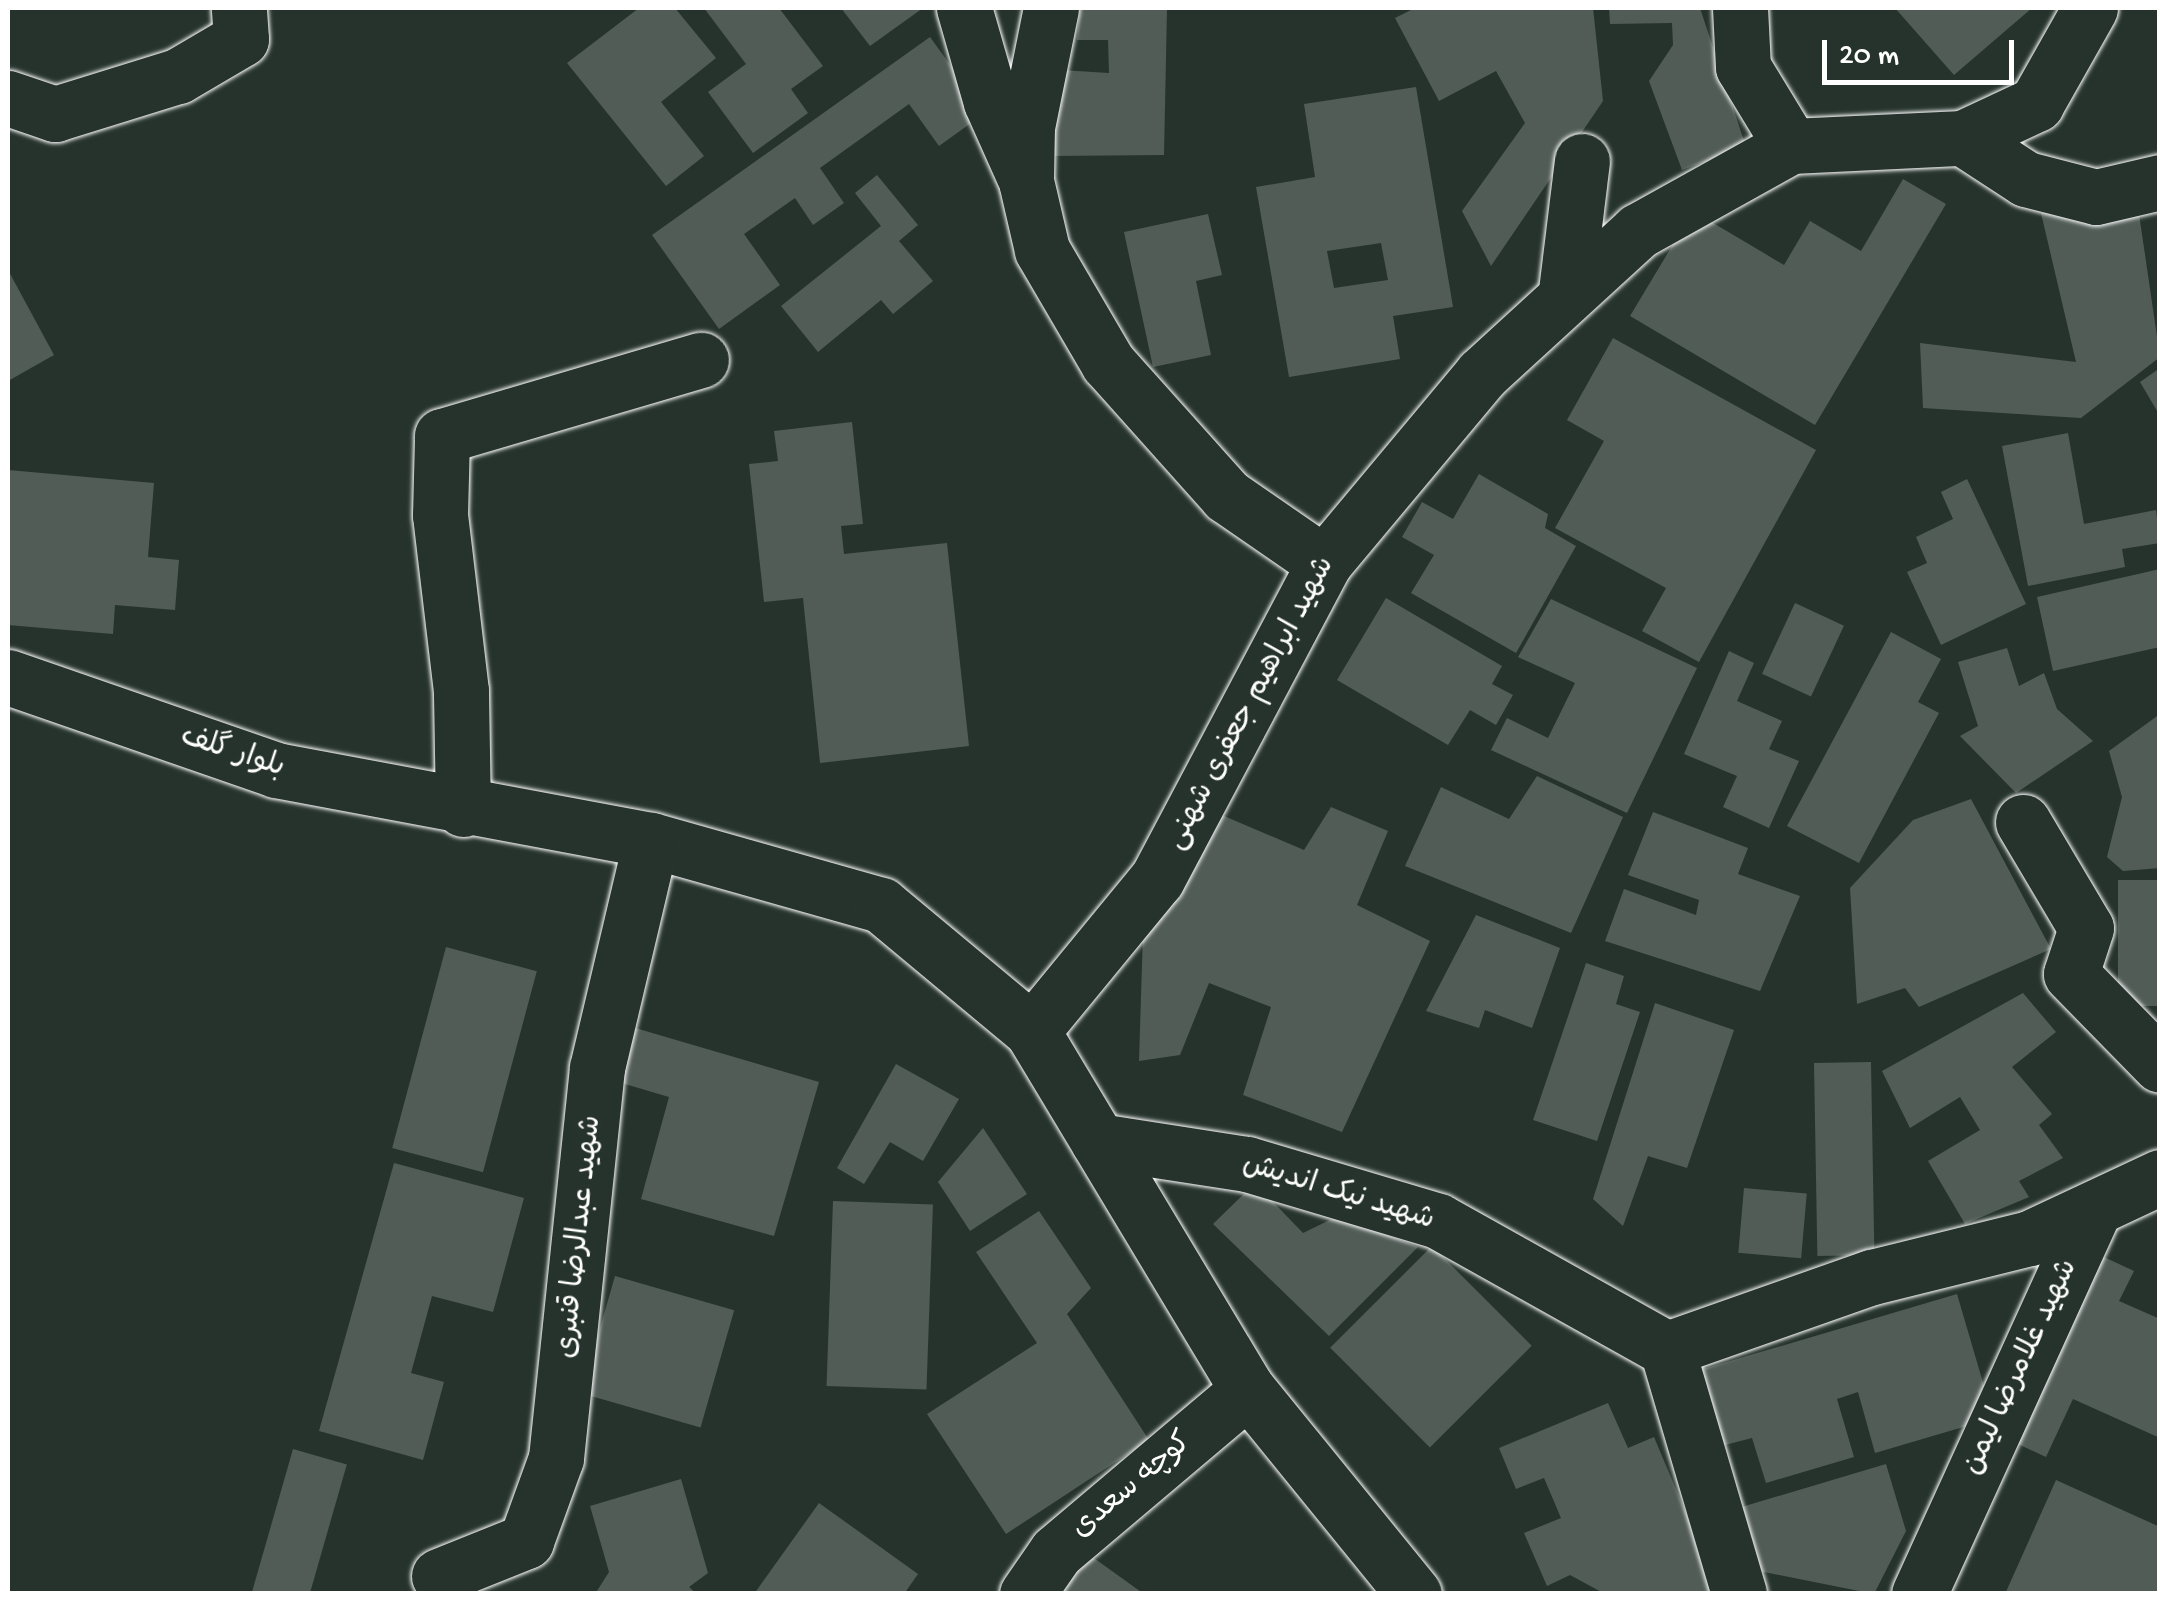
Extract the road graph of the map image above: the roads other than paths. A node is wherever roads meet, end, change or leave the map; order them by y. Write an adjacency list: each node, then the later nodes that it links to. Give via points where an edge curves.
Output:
1 (238, 8): 6 (street, via 241,39 178,76 55,114)
2 (964, 8): 10 (street, via 991,102)
3 (1051, 8): 10 (street, via 1038,53)
4 (1740, 8): 8 (street, via 1743,67)
5 (2090, 8): 7 (street, via 2036,104)
6 (8, 98)
7 (1963, 138): 8 (street, شهید ابراهیم جعفری شهنی); 11 (street, via 2026,180 2096,198)
8 (1791, 146): 12 (street, شهید ابراهیم جعفری شهنی, via 1638,231)
9 (1582, 161): 12 (street)
10 (1026, 181): 14 (street, via 1042,250 1108,363 1227,496)
11 (2160, 182)
12 (1566, 291): 14 (street, شهید ابراهیم جعفری شهنی, via 1482,374)
13 (701, 360): 16 (street, via 442,436 440,514 461,690)
14 (1324, 563): 19 (street, شهید ابراهیم جعفری شهنی, via 1157,879)
15 (8, 678): 16 (street, بلوار گلف, via 276,770)
16 (463, 810): 18 (street, بلوار گلف)
17 (2024, 822): 20 (street, via 2086,928 2071,974)
18 (650, 840): 19 (street, بلوار گلف, via 881,905); 26 (street, شهید عبدالرضا قنبری, via 597,1068 556,1458 526,1542)
19 (1032, 1031): 21 (street, بلوار گلف)
20 (2160, 1065)
21 (1098, 1140): 24 (street, شهید نیک اندیش, via 1247,1164 1438,1221); 25 (street, بلوار گلف)
22 (2160, 1177): 23 (street)
23 (2095, 1208): 24 (street, via 2030,1238 1872,1277); 30 (street, شهید غلامرضا لیمن)
24 (1667, 1349): 29 (street)
25 (1248, 1390): 27 (street, کوچه سعدی, via 1056,1552); 28 (street, بلوار گلف)
26 (439, 1576)
27 (1027, 1594)
28 (1414, 1594)
29 (1739, 1594)
30 (1919, 1594)

